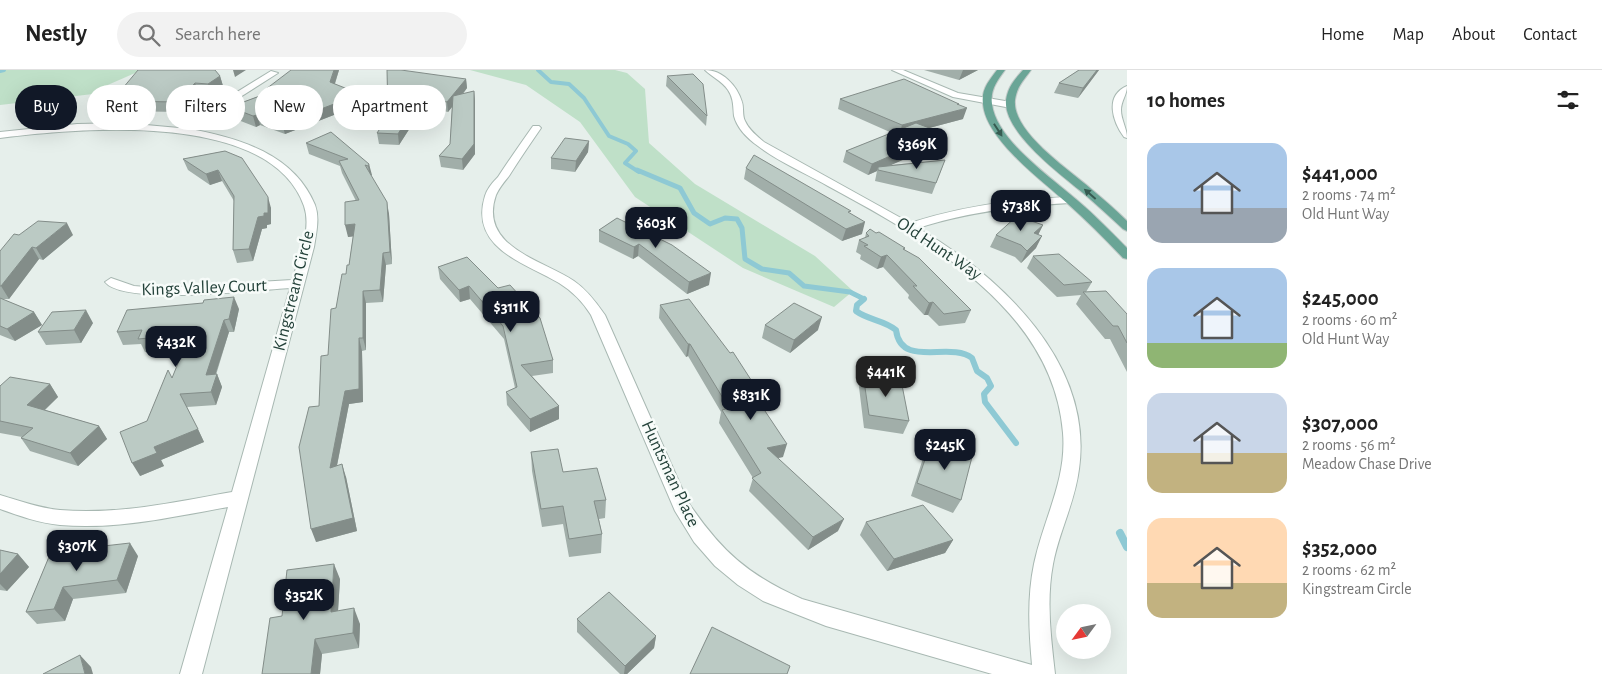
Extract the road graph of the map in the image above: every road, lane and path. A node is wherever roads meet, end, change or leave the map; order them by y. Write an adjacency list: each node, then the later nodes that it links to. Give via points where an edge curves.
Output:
1 (709, 70): 16 (street, Old Hunt Way, via 732,89 739,118 752,136 776,153)
2 (896, 70): 8 (street, via 950,93)
3 (1001, 70): 8 (main road, via 993,79)
4 (1027, 70): 9 (main road, via 1013,86)
5 (274, 73): 7 (street)
6 (1127, 89): 13 (street, via 1120,96 1115,113)
7 (245, 91)
8 (987, 101): 9 (street); 15 (main road, one-way to 15, via 996,128 1012,148)
9 (1011, 105): 17 (main road, one-way to 9, via 1037,150 1020,129)
10 (536, 128): 24 (street, Huntsman Place, via 491,194 487,218 491,229 510,252 578,290 590,302 681,506 696,532 718,557 744,579 777,599 813,614)
11 (166, 129): 14 (street, Kingstream Circle, via 102,126)
12 (182, 130): 20 (street, Kingstream Circle, via 251,148 285,169 295,180 310,207 312,224)
13 (1127, 135)
14 (0, 136)
15 (1070, 200): 16 (street, via 992,205); 18 (main road)
16 (909, 227): 25 (street, Old Hunt Way, via 977,273 1024,321 1056,375 1067,409 1072,442 1070,477 1046,551 1040,594)
17 (1127, 227)
18 (1127, 255)
19 (111, 282): 20 (street, Kings Valley Court, via 122,288 158,292)
20 (298, 284): 21 (street, Kingstream Circle)
21 (239, 498): 22 (street, via 130,516 88,519 49,516); 23 (street, Kingstream Circle)
22 (0, 502)
23 (191, 674)
24 (1029, 674)
25 (1044, 674)

